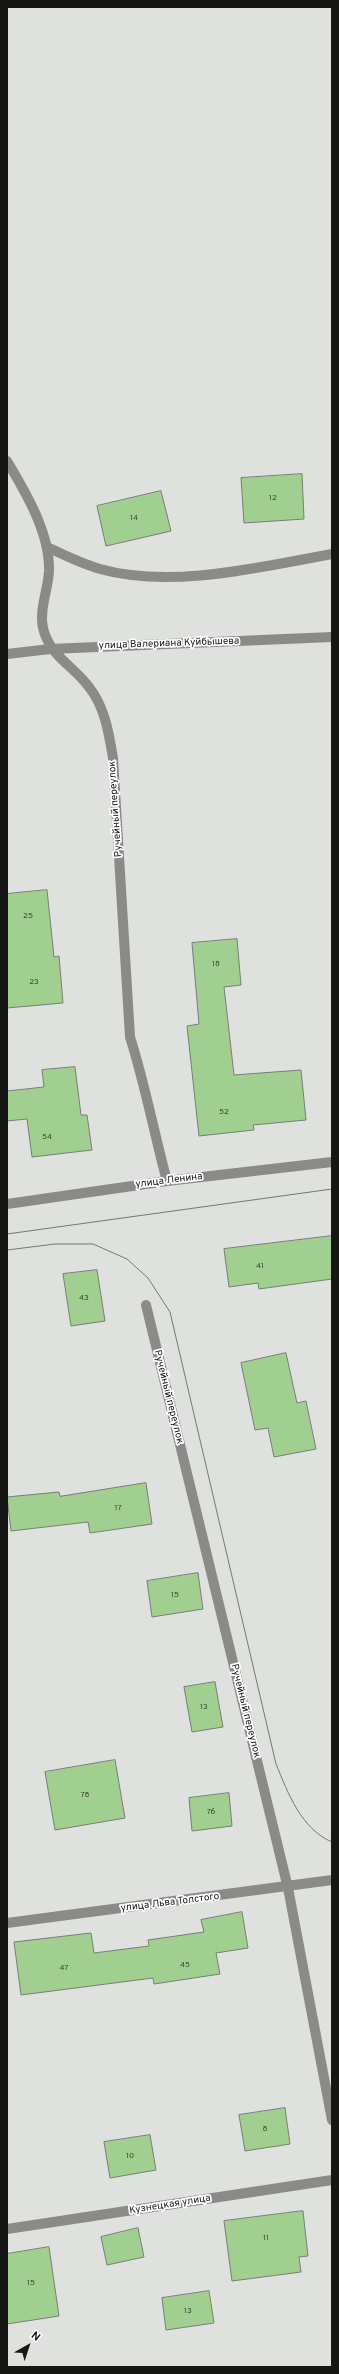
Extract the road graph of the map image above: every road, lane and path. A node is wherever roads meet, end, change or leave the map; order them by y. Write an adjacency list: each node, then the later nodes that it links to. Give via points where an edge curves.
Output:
1 (8, 462): 2 (street, Ручейный переулок, via 41,528)
2 (47, 547): 3 (street, via 101,569 171,577 225,574); 5 (street, Ручейный переулок, via 49,569 42,610 43,627)
3 (332, 554)
4 (332, 637): 5 (street, улица Валериана Куйбышева)
5 (50, 649): 6 (street, улица Валериана Куйбышева); 8 (street, Ручейный переулок, via 90,687 108,728 113,758 130,1037)
6 (7, 654)
7 (332, 1162): 8 (street, улица Ленина)
8 (167, 1181): 9 (street, улица Ленина)
9 (7, 1204)
10 (146, 1305): 12 (street, Ручейный переулок)
11 (332, 1880): 12 (street, улица Льва Толстого)
12 (288, 1888): 13 (street, улица Льва Толстого); 14 (street, Ручейный переулок)
13 (7, 1923)
14 (332, 2120)
15 (332, 2180): 16 (street, Кузнецкая улица)
16 (7, 2229)

